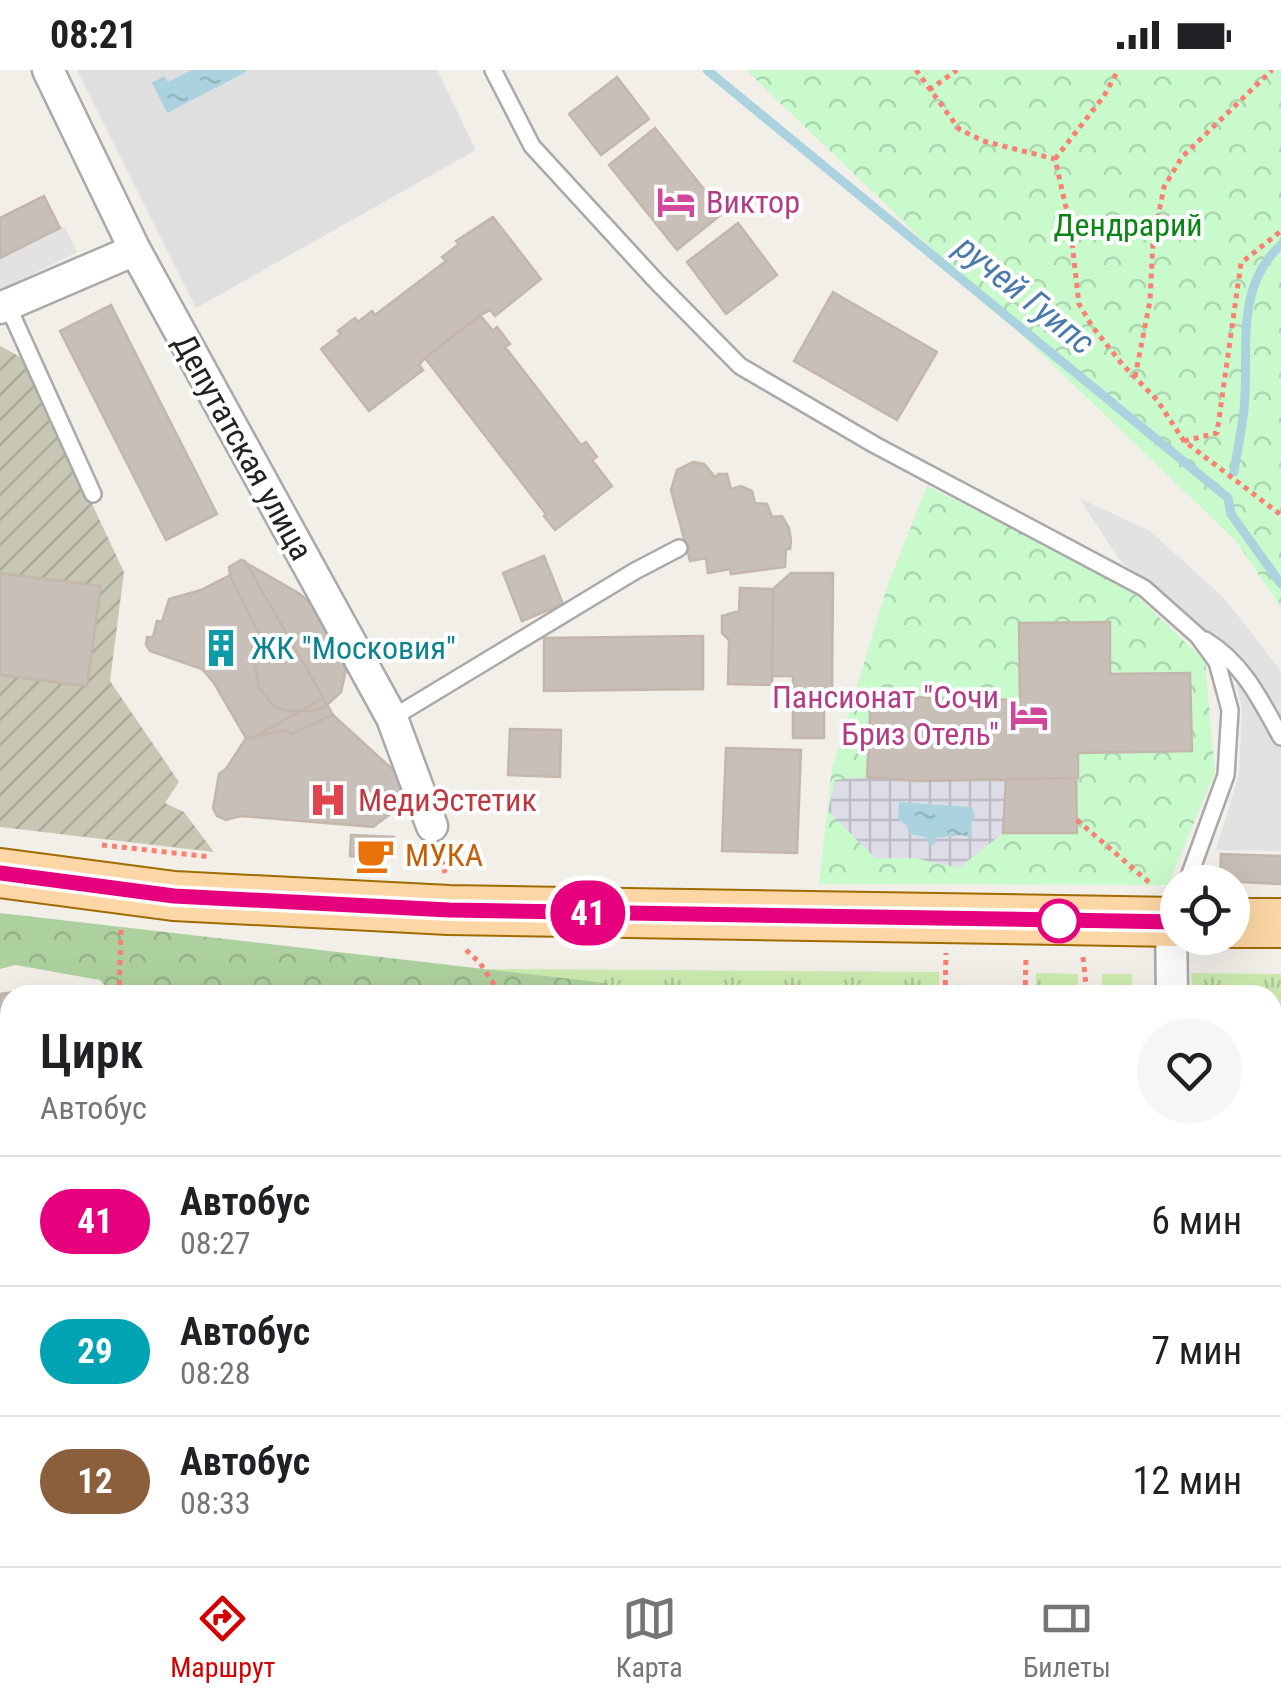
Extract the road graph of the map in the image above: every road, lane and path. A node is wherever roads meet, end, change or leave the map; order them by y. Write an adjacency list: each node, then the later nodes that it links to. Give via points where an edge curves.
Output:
1 (48, 70): 10 (street, Депутатская улица)
2 (492, 70): 17 (lane, via 532,146 740,366 1144,588)
3 (916, 70): 7 (path)
4 (957, 70): 7 (path)
5 (1118, 70): 8 (path)
6 (1272, 70): 12 (path, via 1182,157 1164,187)
7 (929, 90): 8 (path, via 959,130)
8 (1055, 160): 12 (path, via 1080,304)
9 (1281, 231): 13 (path, via 1240,263 1217,433)
10 (136, 250): 11 (street); 18 (street, Депутатская улица)
11 (4, 306): 14 (lane)
12 (1135, 377): 13 (path)
13 (1184, 441): 15 (path)
14 (93, 494)
15 (1281, 515)
16 (679, 548): 18 (lane)
17 (1198, 636): 19 (lane, via 1248,676); 24 (lane, via 1218,662 1230,710 1226,775)
18 (392, 718): 21 (street, Депутатская улица)
19 (1281, 737)
20 (1077, 820): 26 (path)
21 (432, 826)
22 (92, 844): 23 (path)
23 (220, 858)
24 (1190, 865)
25 (0, 873): 27 (main road, via 174,896 449,910)
26 (1160, 892)
27 (1160, 904)
28 (122, 915): 36 (path)
29 (1250, 923): 30 (main road)
30 (1281, 923)
31 (946, 951): 38 (path)
32 (1026, 952): 39 (path)
33 (1083, 954): 40 (path)
34 (1173, 955): 41 (street)
35 (480, 962): 37 (path)
36 (119, 985)
37 (494, 985)
38 (945, 985)
39 (1026, 985)
40 (1085, 985)
41 (1172, 985)

